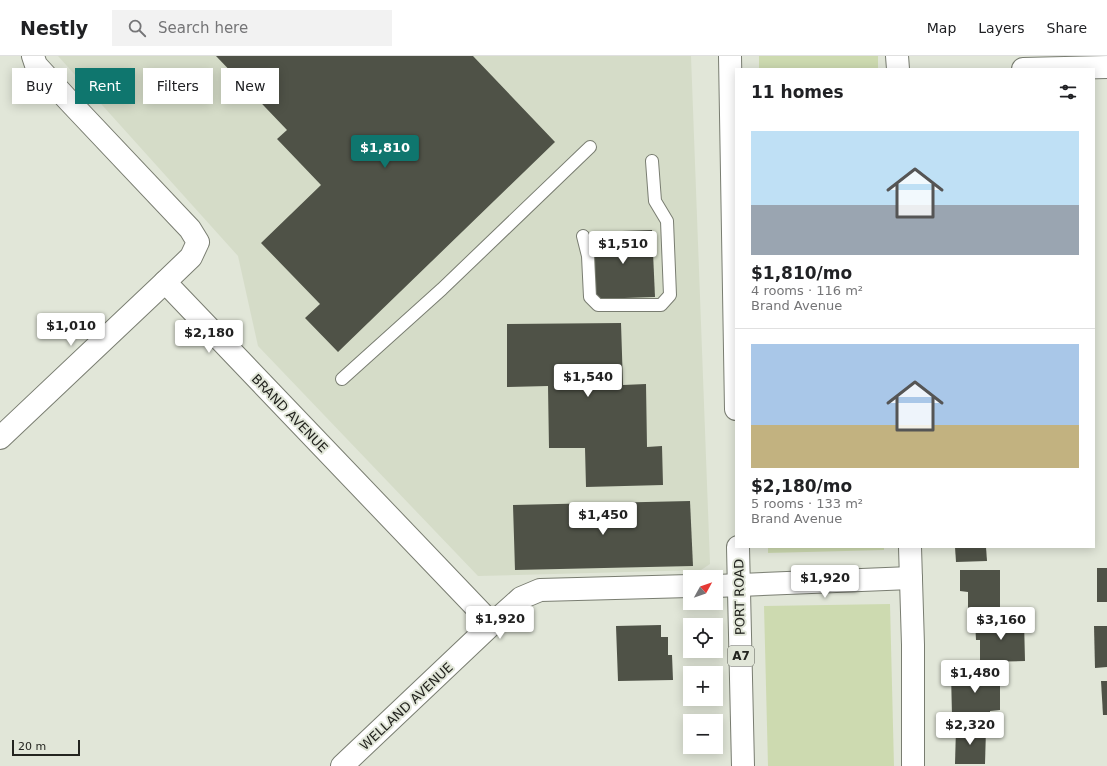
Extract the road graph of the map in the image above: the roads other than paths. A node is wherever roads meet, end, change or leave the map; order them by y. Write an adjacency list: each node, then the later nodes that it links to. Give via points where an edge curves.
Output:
1 (33, 56): 10 (main road, via 36,65 190,229 198,242 191,257)
2 (730, 56): 11 (main road)
3 (897, 56): 5 (main road)
4 (1107, 67): 6 (main road)
5 (898, 68)
6 (1065, 68)
7 (590, 147): 12 (lane, via 442,289)
8 (652, 161): 9 (lane, via 655,201 667,221 670,295 661,305 598,305 590,297 588,256)
9 (584, 236)
10 (165, 282): 13 (main road); 20 (main road, BRAND AVENUE)
11 (735, 350)
12 (342, 379)
13 (0, 438)
14 (738, 548): 17 (main road, PORT ROAD / A7)
15 (910, 548): 16 (main road)
16 (911, 578): 17 (main road); 23 (main road)
17 (739, 585): 19 (main road); 22 (main road, PORT ROAD / A7)
18 (683, 586): 20 (main road, WELLAND AVENUE, via 540,590 522,598)
19 (723, 586)
20 (492, 624): 21 (main road, WELLAND AVENUE)
21 (342, 766)
22 (743, 766)
23 (913, 766)

